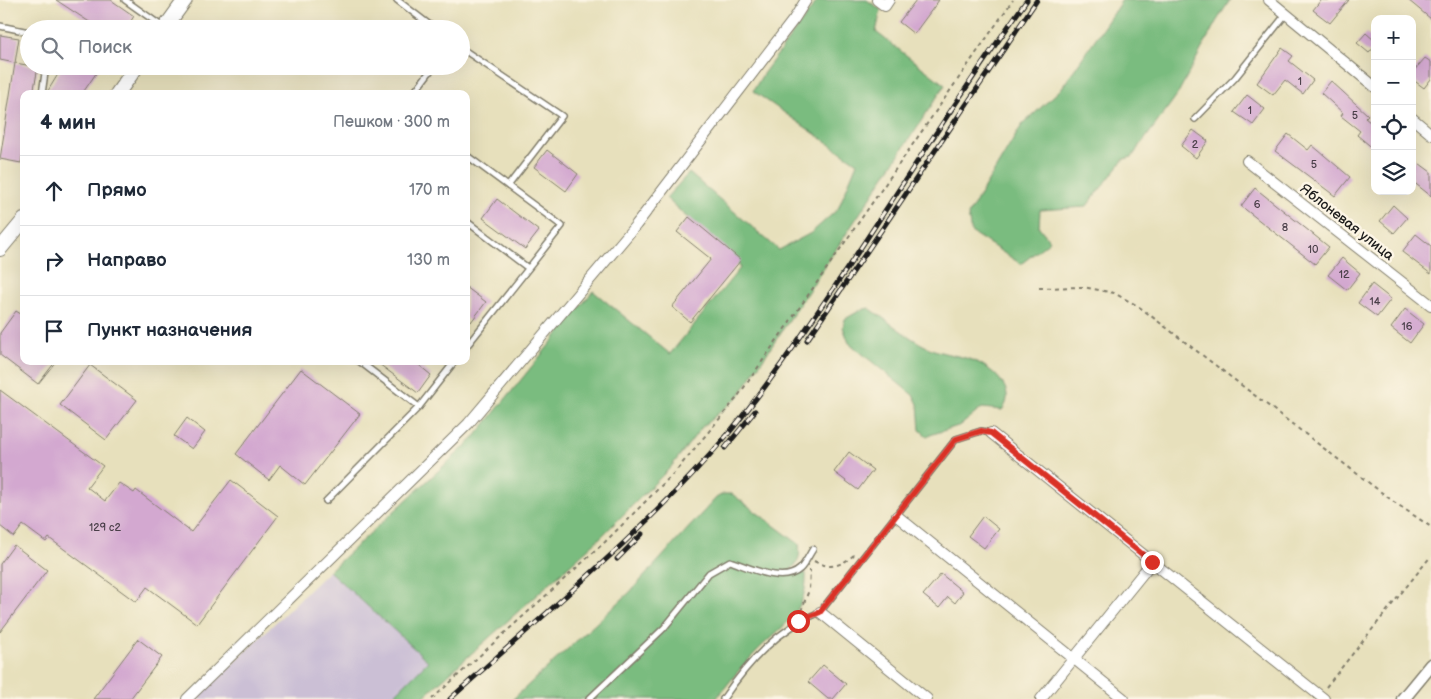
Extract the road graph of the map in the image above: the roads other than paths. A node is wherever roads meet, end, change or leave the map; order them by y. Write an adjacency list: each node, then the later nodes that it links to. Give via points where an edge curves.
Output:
1 (125, 0): 9 (lane)
2 (186, 0): 10 (main road)
3 (397, 0): 11 (lane)
4 (806, 0): 47 (street, via 636,225 468,424)
5 (877, 0): 6 (street, via 885,6)
6 (889, 0)
7 (1269, 0): 8 (street)
8 (1286, 14): 18 (street); 22 (lane, via 1235,78)
9 (154, 20)
10 (171, 20)
11 (423, 20)
12 (0, 26): 13 (lane)
13 (20, 30)
14 (470, 54): 27 (lane, via 562,116)
15 (45, 75): 19 (lane)
16 (131, 75): 20 (main road)
17 (427, 75): 21 (lane)
18 (1371, 84)
19 (43, 90)
20 (120, 90)
21 (416, 90)
22 (1195, 119)
23 (1416, 121): 24 (street)
24 (1431, 134)
25 (470, 157): 27 (lane)
26 (1247, 161): 32 (street, Яблоневая улица)
27 (508, 186): 31 (lane, via 562,226)
28 (470, 224): 31 (lane)
29 (20, 225): 30 (main road)
30 (0, 249)
31 (528, 268): 33 (lane)
32 (1431, 305)
33 (472, 339): 34 (lane)
34 (470, 341)
35 (364, 365): 37 (lane)
36 (452, 365): 37 (lane)
37 (419, 407): 39 (lane)
38 (991, 433): 40 (lane, via 981,431 956,439); 42 (street)
39 (326, 501)
40 (897, 516): 43 (lane); 44 (street)
41 (813, 549): 48 (lane, via 800,569 788,574 777,575 730,561 709,573 664,628)
42 (1152, 562): 44 (street); 46 (street)
43 (820, 612): 49 (lane, via 784,630 757,655); 50 (street)
44 (1074, 658): 51 (street); 52 (street)
45 (1431, 664): 53 (street)
46 (1322, 697)
47 (187, 699)
48 (589, 699)
49 (723, 699)
50 (926, 699)
51 (1041, 699)
52 (1124, 699)
53 (1403, 699)

